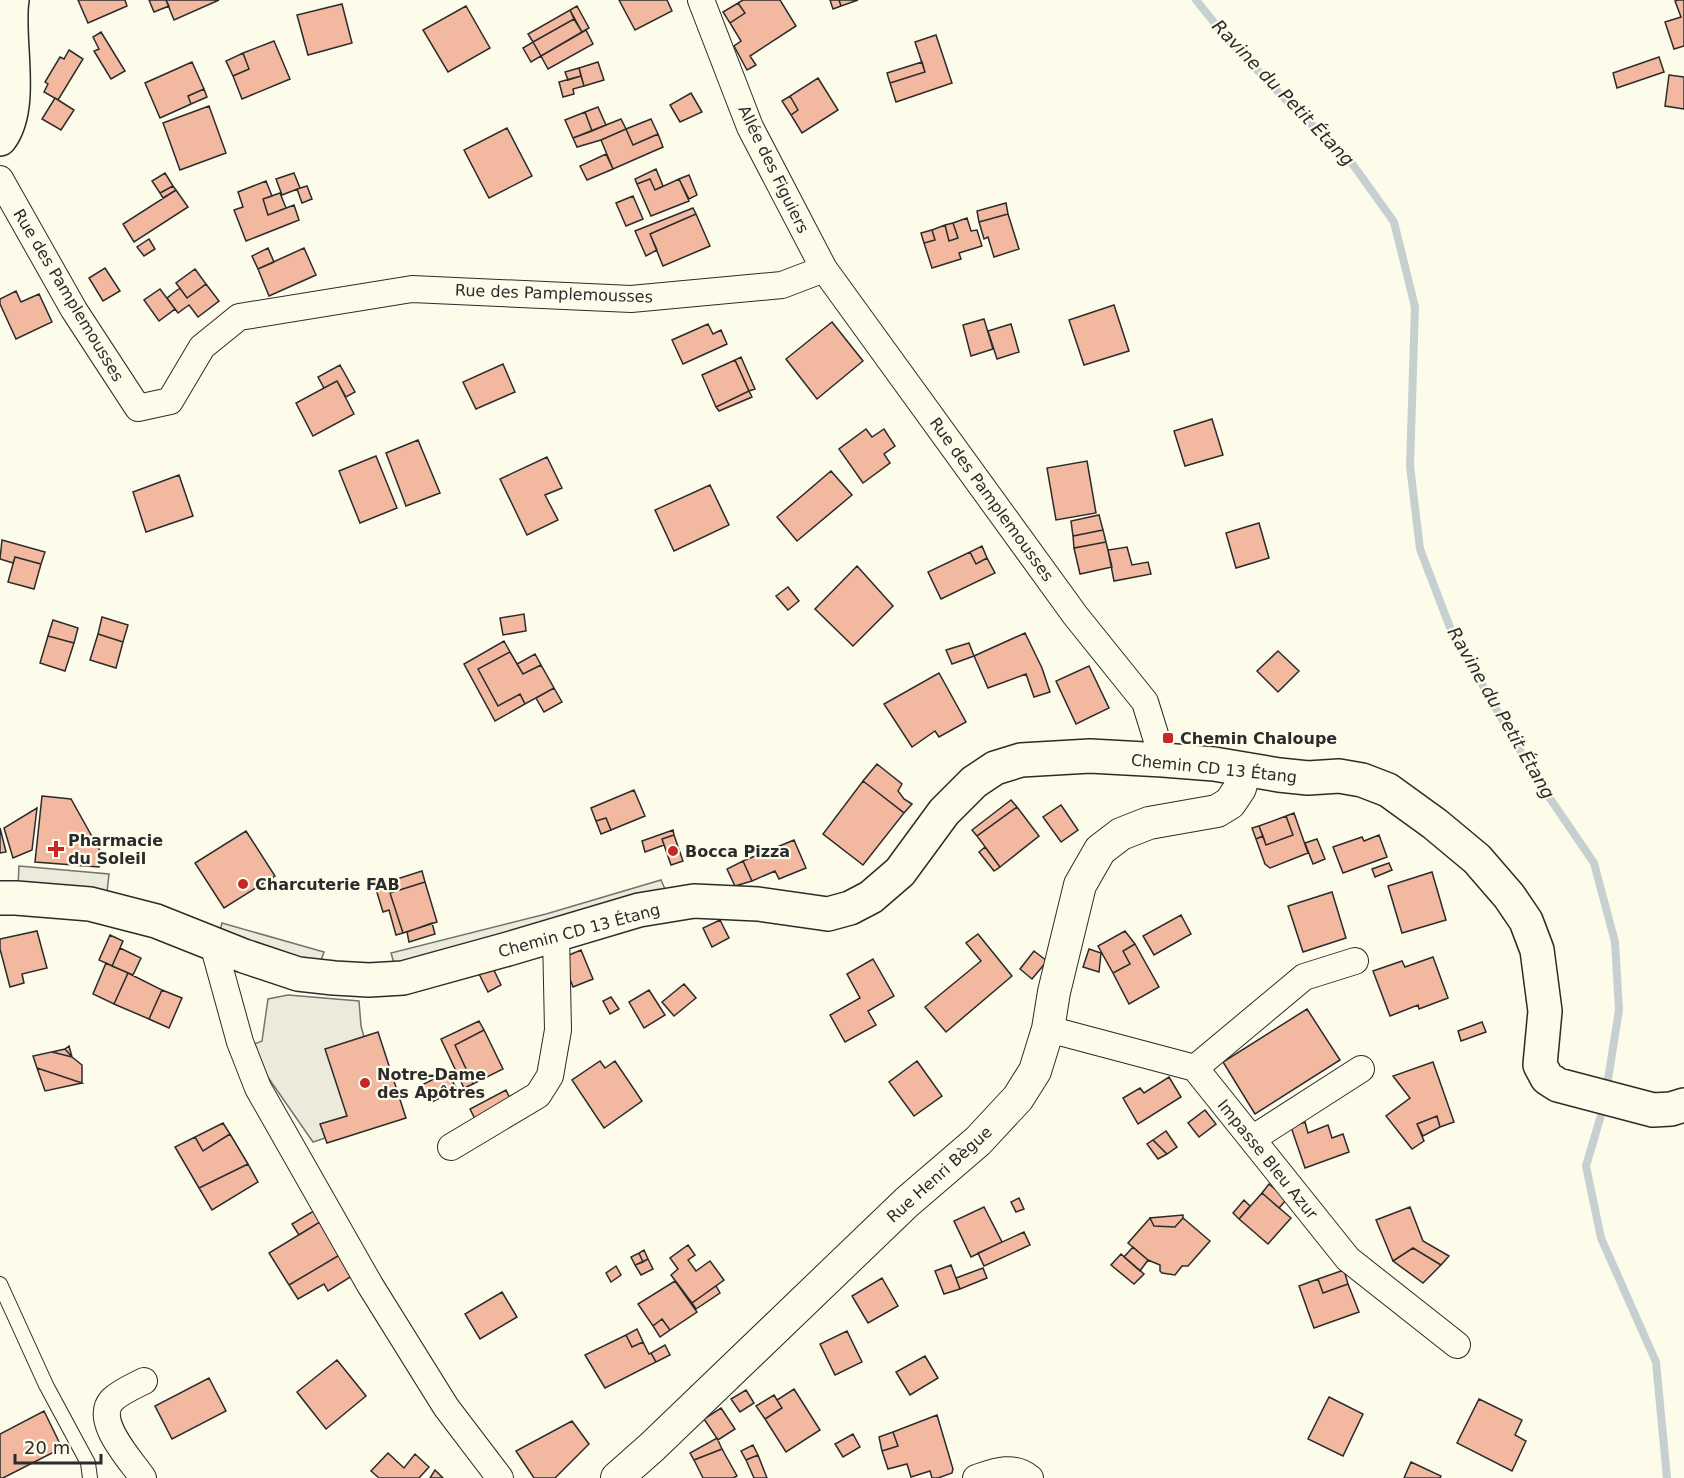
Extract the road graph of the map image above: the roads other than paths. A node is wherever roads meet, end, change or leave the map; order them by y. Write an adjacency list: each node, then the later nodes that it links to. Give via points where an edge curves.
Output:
1 (12, 0): 3 (main road, via 13,101)
2 (701, 0): 5 (street, Allée des Figuiers, via 750,127)
3 (0, 139)
4 (0, 179): 5 (street, Rue des Pamplemousses, via 75,310 138,408 170,401 202,347 239,317 412,289 631,299 782,285)
5 (824, 269): 6 (street, Rue des Pamplemousses, via 1076,615 1145,702)
6 (1163, 760): 7 (main road, Chemin CD 13 Étang); 9 (main road, Chemin CD 13 Étang, via 1090,756 1021,760 994,768 944,812 900,872 871,897 850,908 828,914 758,904 694,901 639,910)
7 (1245, 769): 12 (street, Rue Henri Bègue, via 1240,788 1230,803 1217,811 1149,823 1121,834 1100,850 1080,885); 15 (main road, Chemin CD 13 Étang, via 1308,778 1339,776 1362,780 1388,790 1435,824 1477,859 1526,921 1537,950 1545,1011 1540,1065 1547,1078 1558,1085 1653,1110)
8 (0, 898): 10 (main road, Chemin CD 13 Étang, via 90,904 156,921)
9 (556, 935): 10 (main road, Chemin CD 13 Étang, via 403,978 369,980 298,974); 17 (street, via 558,1030 550,1076 538,1095)
10 (213, 944): 23 (street, via 240,1042 258,1088 370,1286 446,1407)
11 (1355, 961): 13 (street, via 1304,977)
12 (1048, 1029): 13 (street); 24 (street, Rue Henri Bègue, via 1035,1071 1018,1098 978,1141 907,1202)
13 (1195, 1068): 16 (street, Impasse Bleu Azur)
14 (1361, 1069): 16 (street)
15 (1684, 1105)
16 (1252, 1139): 19 (street, Impasse Bleu Azur, via 1348,1258)
17 (451, 1147)
18 (0, 1284): 21 (lane, via 87,1463)
19 (1457, 1345)
20 (144, 1380): 22 (street, via 106,1407 111,1433)
21 (90, 1478)
22 (143, 1478)
23 (500, 1478)
24 (617, 1478)
25 (976, 1478): 26 (street, via 1010,1469)
26 (1029, 1478)

